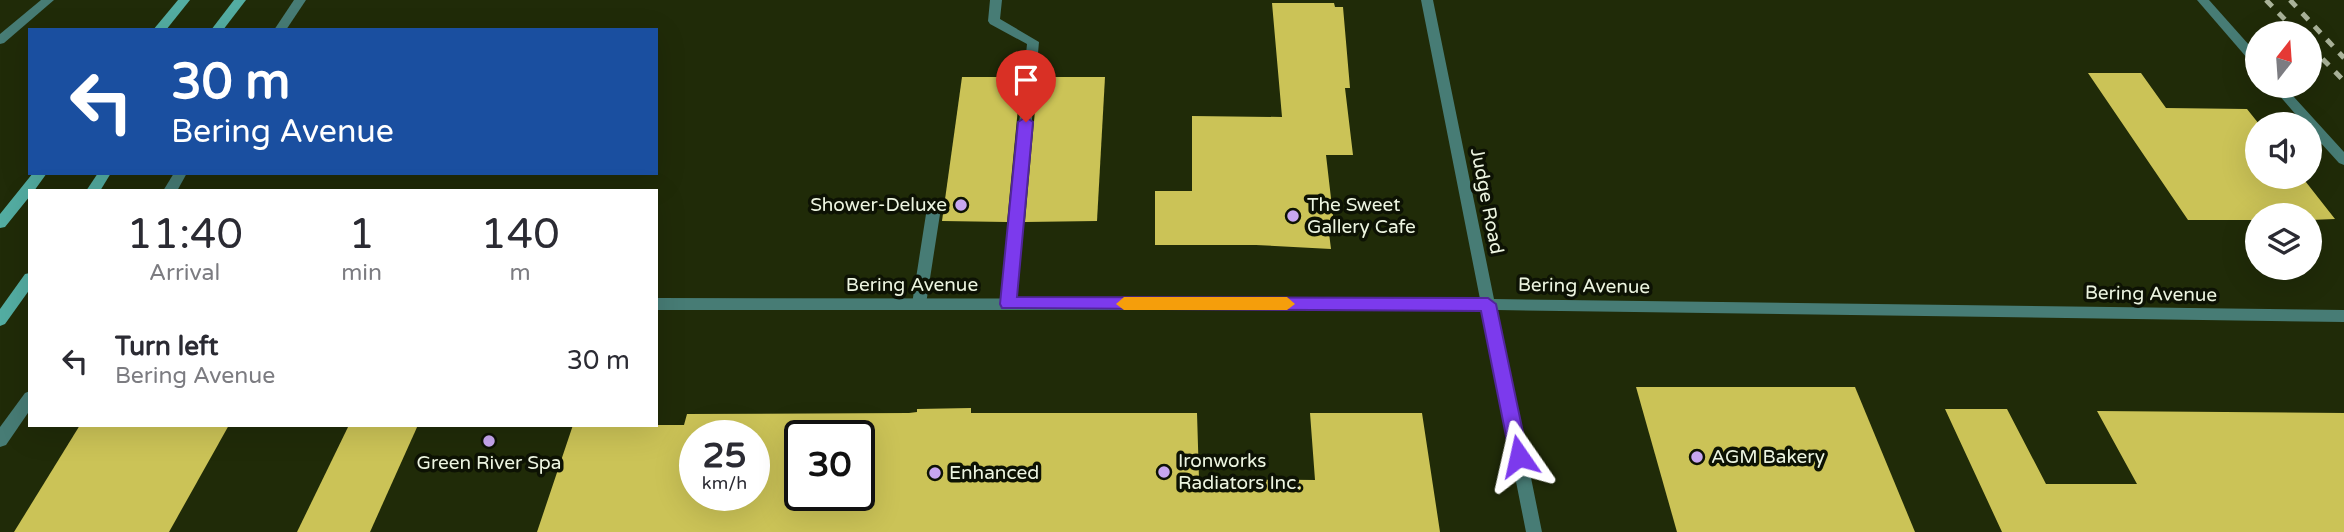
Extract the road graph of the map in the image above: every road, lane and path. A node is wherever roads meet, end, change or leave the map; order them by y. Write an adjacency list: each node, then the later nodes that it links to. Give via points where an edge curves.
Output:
1 (48, 0): 11 (street)
2 (184, 0): 8 (main road)
3 (240, 0): 9 (main road)
4 (300, 0): 10 (street)
5 (996, 0): 21 (street, via 994,22 1032,42)
6 (1427, 0): 22 (street, Judge Road)
7 (2203, 0): 12 (street)
8 (161, 28)
9 (219, 28)
10 (281, 28)
11 (0, 40)
12 (2245, 48)
13 (2288, 98): 14 (street)
14 (2344, 160)
15 (39, 175): 17 (main road)
16 (933, 214): 20 (street)
17 (0, 223)
18 (28, 281): 24 (main road)
19 (658, 304): 20 (street, Bering Avenue)
20 (919, 304): 21 (street, Bering Avenue)
21 (1008, 304): 22 (street, Bering Avenue)
22 (1488, 304): 23 (street, Bering Avenue); 27 (street, Judge Road)
23 (2344, 316)
24 (0, 320)
25 (28, 400): 26 (street)
26 (0, 440)
27 (1534, 532)

